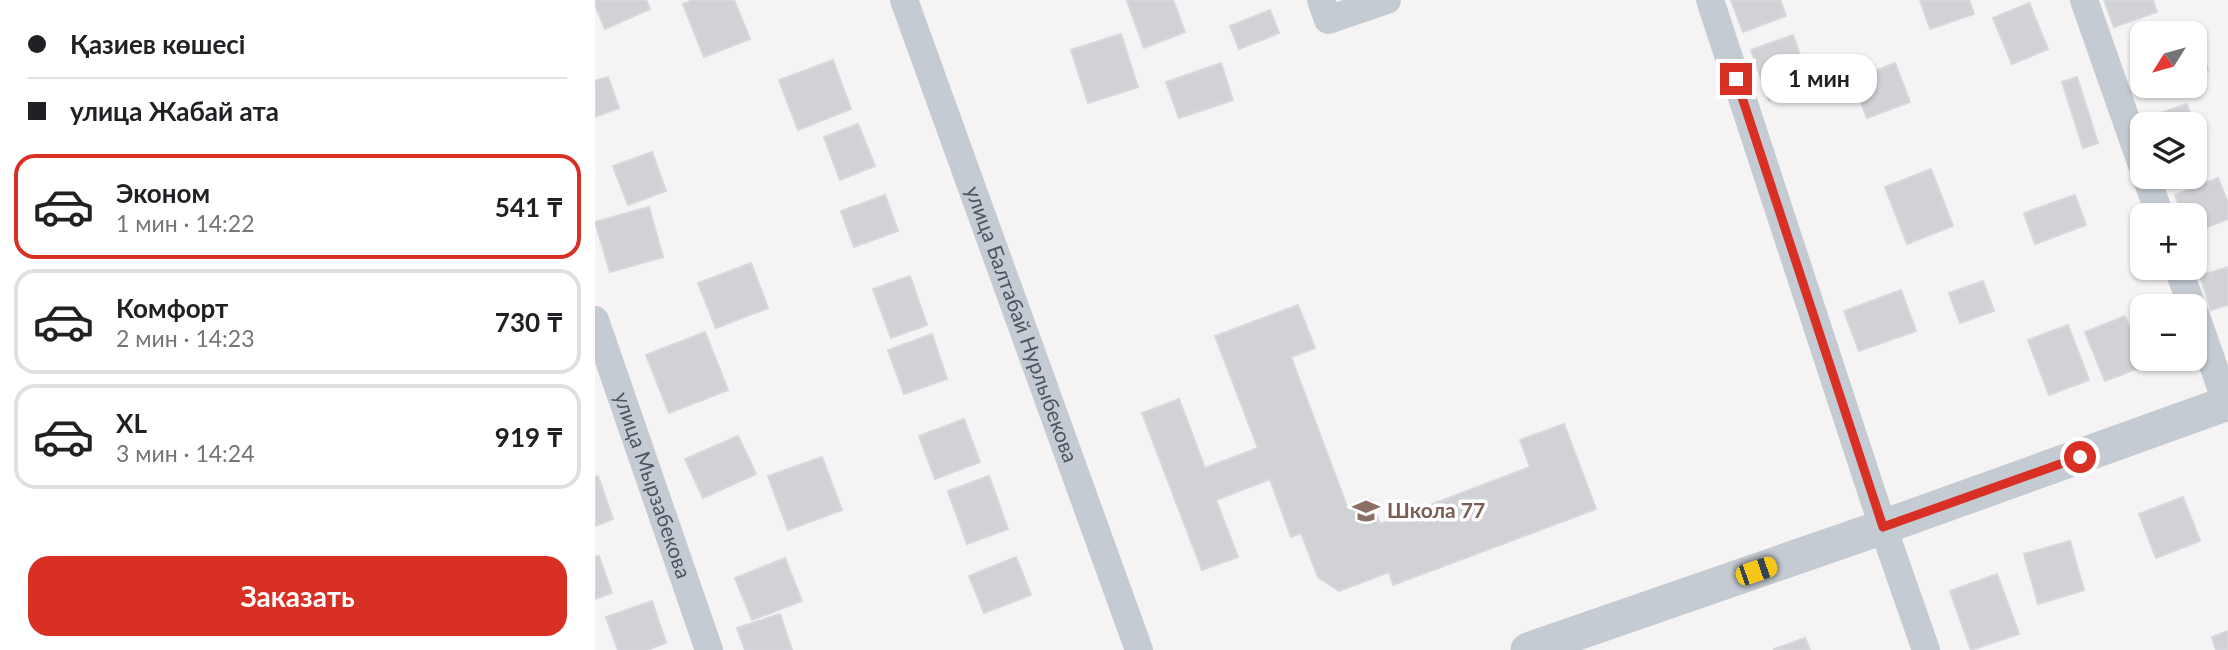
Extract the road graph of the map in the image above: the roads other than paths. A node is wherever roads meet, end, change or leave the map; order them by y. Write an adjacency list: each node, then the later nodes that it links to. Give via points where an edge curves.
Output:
1 (904, 0): 13 (street, улица Балтабай Нурлыбекова)
2 (1321, 0): 3 (street, via 1328,20)
3 (1387, 0)
4 (1710, 0): 10 (street)
5 (2084, 0): 6 (street)
6 (2130, 131)
7 (595, 320): 12 (street, улица Мырзабекова)
8 (2207, 348): 9 (street)
9 (2227, 405): 10 (street)
10 (1883, 527): 11 (street); 14 (street)
11 (1546, 647)
12 (709, 650)
13 (1139, 650)
14 (1926, 650)

